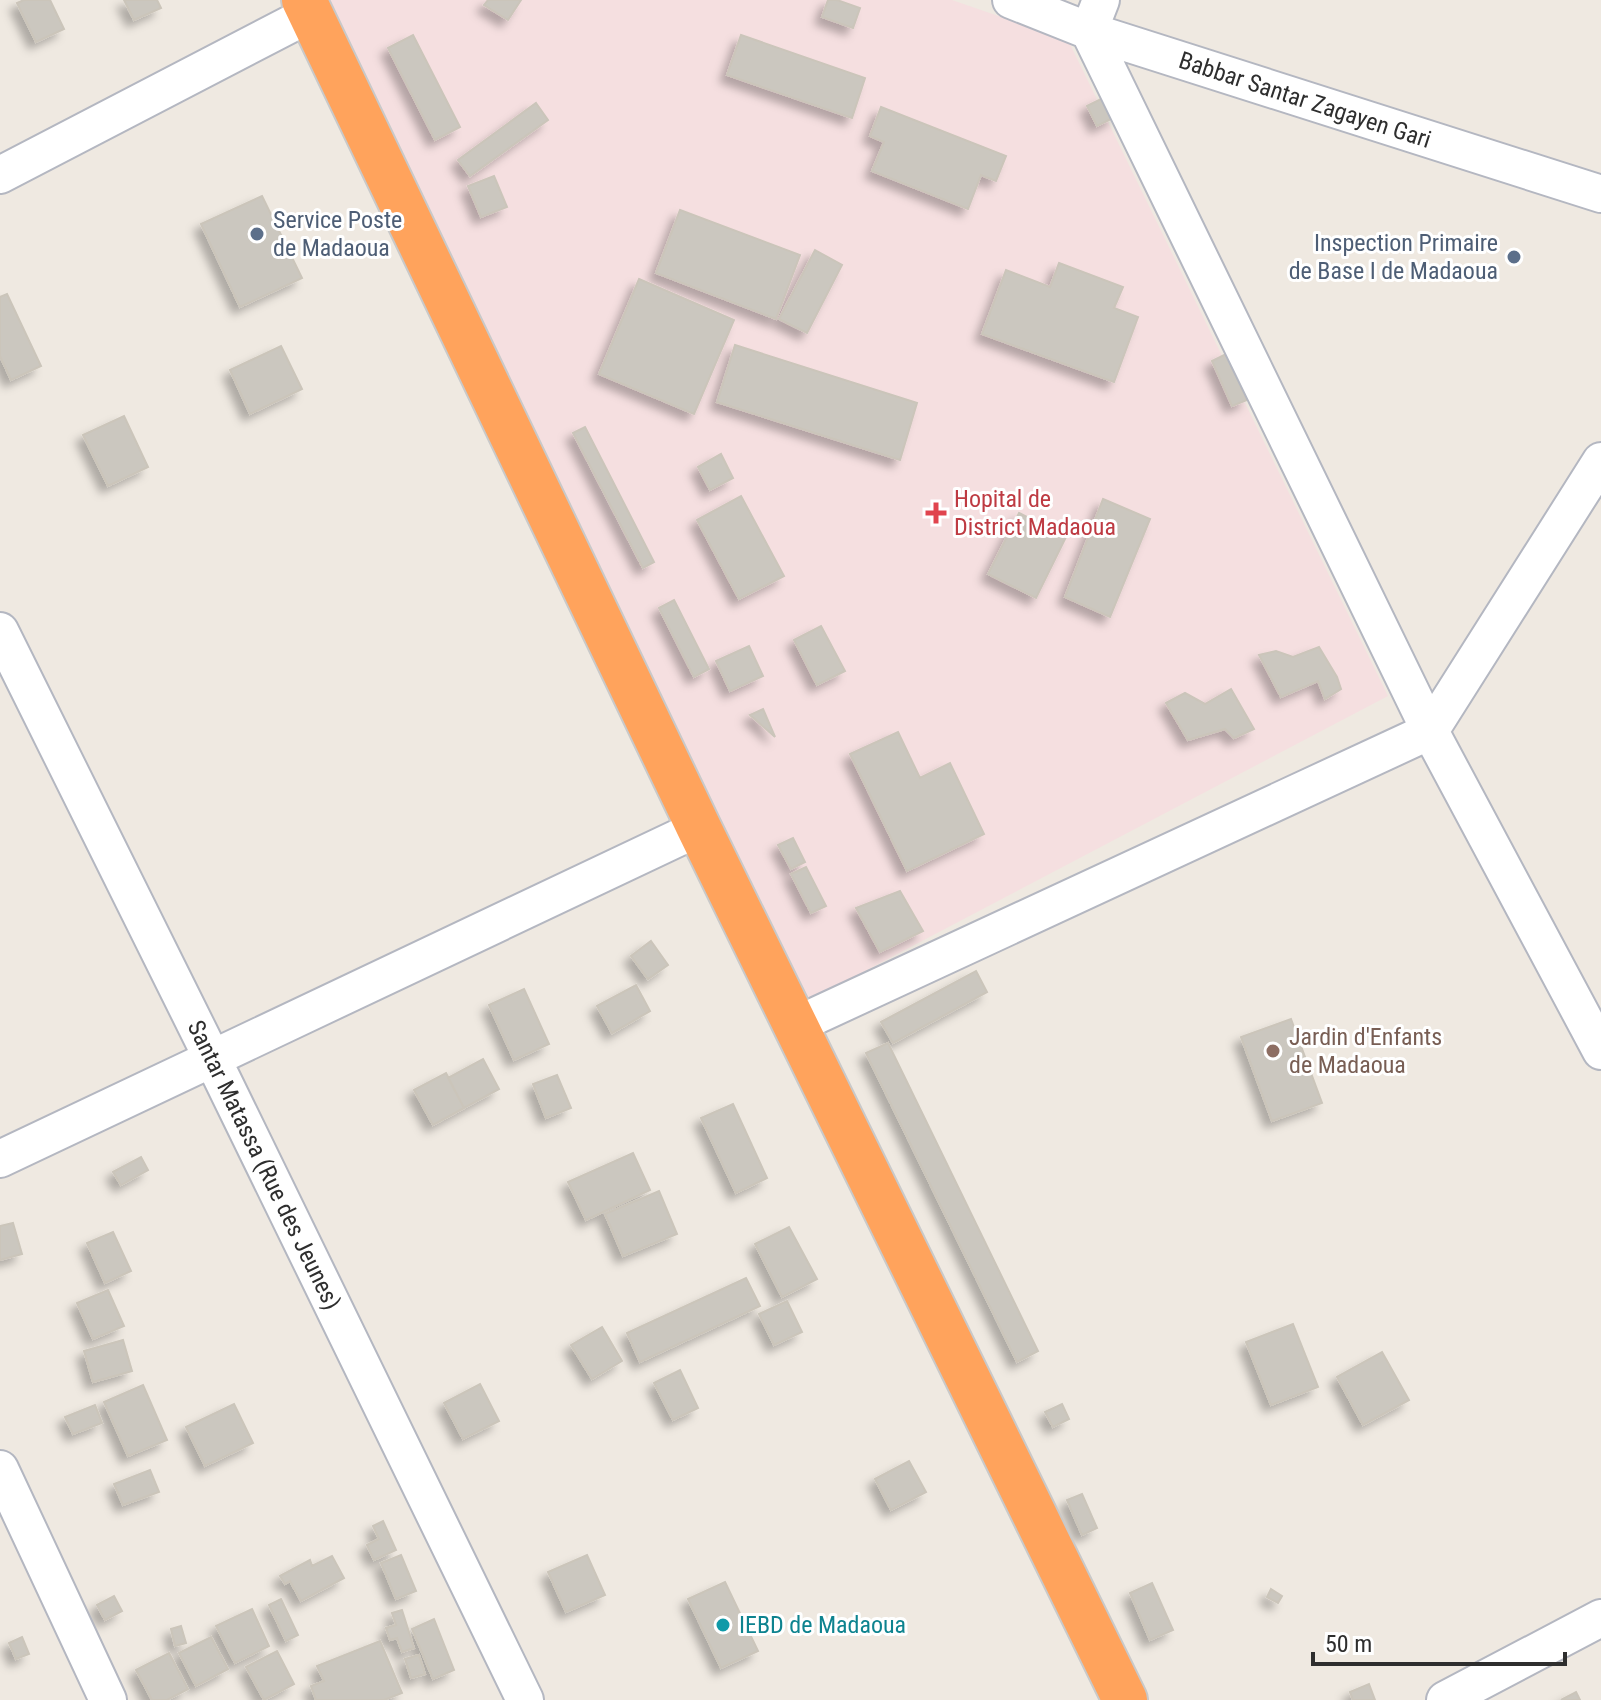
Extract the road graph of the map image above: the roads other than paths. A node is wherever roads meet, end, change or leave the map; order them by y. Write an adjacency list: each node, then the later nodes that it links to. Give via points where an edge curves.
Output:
1 (1011, 0): 3 (street, Babbar Santar Zagayen Gari)
2 (307, 7): 4 (street); 9 (highway)
3 (1095, 16): 5 (street, Babbar Santar Zagayen Gari); 8 (street)
4 (0, 175)
5 (1601, 194)
6 (1601, 461): 8 (street)
7 (0, 631): 12 (street, Santar Matassa (Rue des Jeunes))
8 (1430, 731): 10 (street); 11 (street)
9 (699, 828): 10 (highway); 12 (street)
10 (796, 1025): 18 (highway)
11 (1601, 1051)
12 (212, 1058): 13 (street); 17 (street, Santar Matassa (Rue des Jeunes))
13 (0, 1159)
14 (0, 1469): 16 (street)
15 (1601, 1618): 19 (street)
16 (108, 1700)
17 (525, 1700)
18 (1125, 1700)
19 (1445, 1700)

